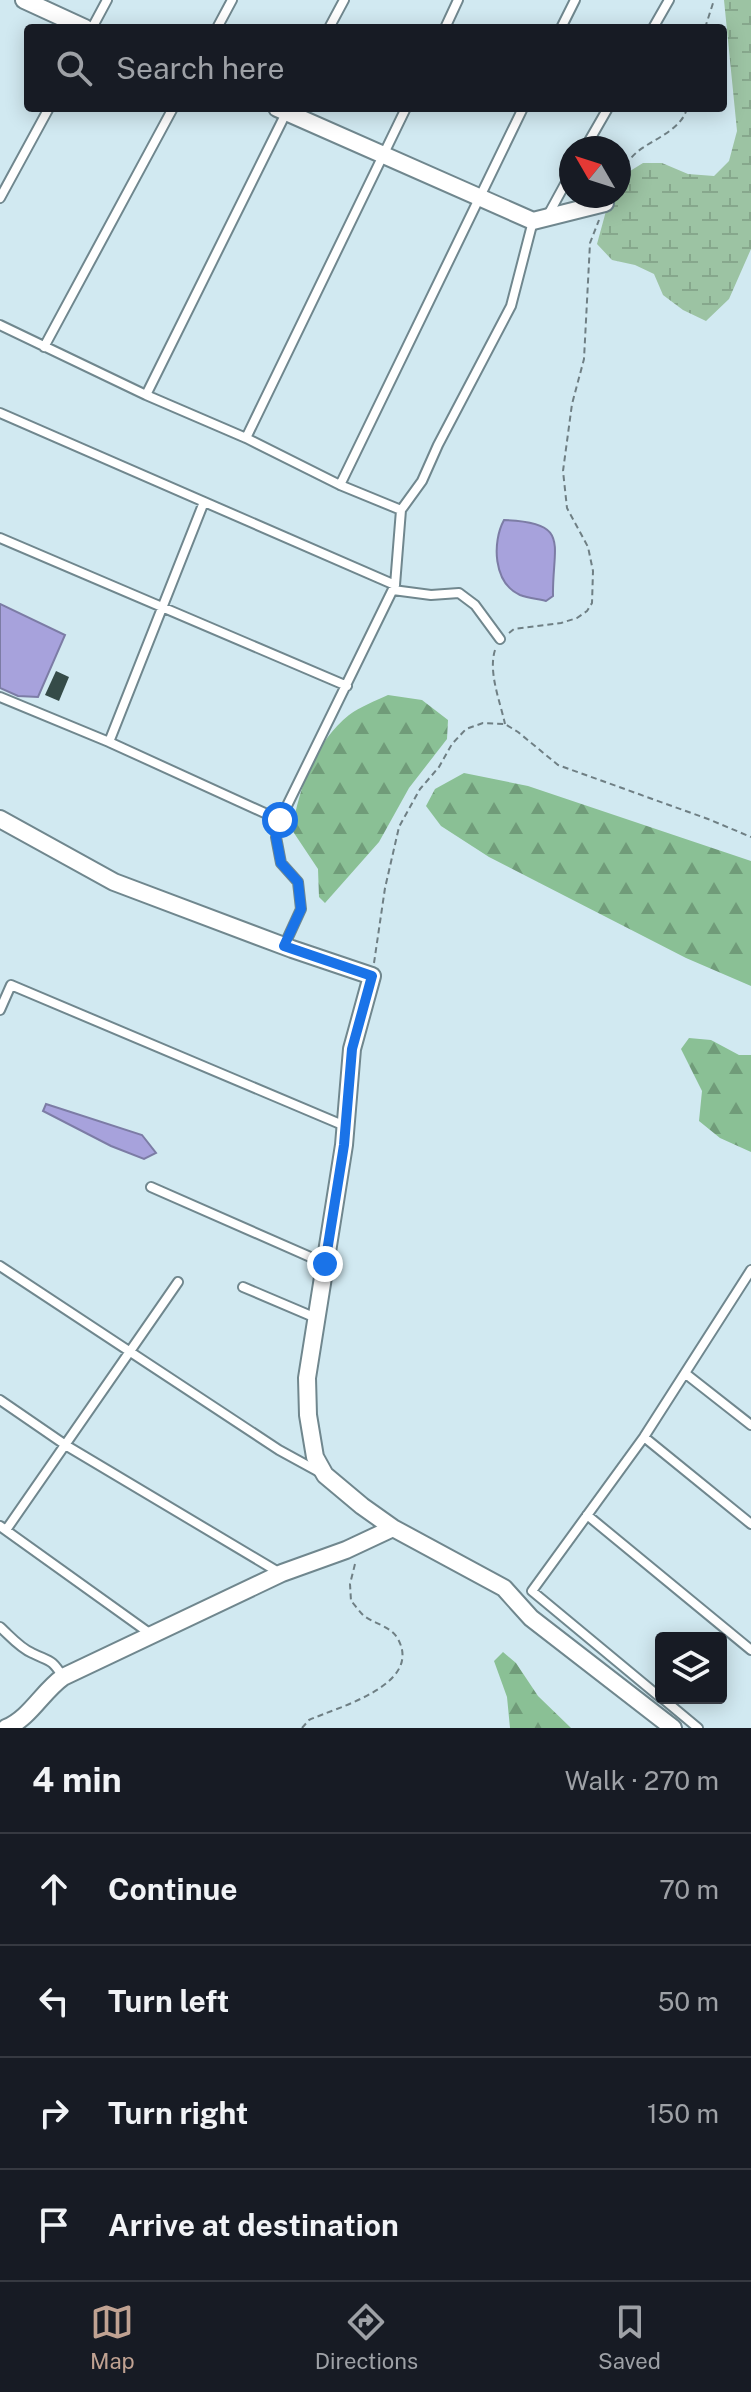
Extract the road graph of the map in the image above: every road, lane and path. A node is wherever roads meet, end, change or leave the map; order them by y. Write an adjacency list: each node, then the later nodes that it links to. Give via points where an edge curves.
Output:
1 (24, 0): 9 (street)
2 (107, 0): 10 (lane)
3 (232, 0): 11 (lane)
4 (344, 0): 12 (lane)
5 (458, 0): 13 (lane)
6 (575, 0): 14 (lane)
7 (669, 0): 15 (lane)
8 (714, 0): 16 (path)
9 (76, 24)
10 (94, 24)
11 (219, 24)
12 (331, 24)
13 (447, 24)
14 (563, 24)
15 (655, 24)
16 (706, 24)
17 (47, 112): 29 (lane)
18 (171, 112): 35 (lane)
19 (283, 112): 36 (lane)
20 (290, 112): 26 (street)
21 (404, 112): 26 (lane)
22 (521, 112): 30 (lane)
23 (606, 112): 25 (lane)
24 (686, 112): 27 (path)
25 (592, 136)
26 (383, 156): 30 (street); 38 (lane)
27 (631, 159)
28 (559, 190): 33 (lane)
29 (0, 198)
30 (480, 198): 33 (street); 39 (lane)
31 (584, 208): 33 (street)
32 (603, 208): 45 (path, via 590,243 584,359 563,471 567,508 588,547 592,603 577,618 514,629)
33 (539, 219): 41 (lane, via 511,306 422,481)
34 (0, 325): 35 (lane)
35 (44, 347): 36 (lane)
36 (146, 395): 38 (lane)
37 (0, 413): 40 (lane)
38 (246, 438): 39 (lane)
39 (340, 485): 41 (lane)
40 (204, 502): 43 (lane); 44 (lane)
41 (401, 510): 43 (lane)
42 (0, 538): 44 (lane)
43 (394, 588): 45 (lane, via 431,595 459,593); 46 (lane)
44 (163, 608): 46 (lane); 49 (lane)
45 (500, 639): 48 (path, via 492,673)
46 (347, 686): 51 (lane)
47 (0, 697): 49 (lane)
48 (505, 724): 52 (path, via 558,765); 54 (path, via 466,729 420,789 399,827)
49 (109, 742): 51 (lane)
50 (0, 819): 53 (street, via 114,882)
51 (280, 820): 53 (lane, via 276,837 281,863 298,882 301,909)
52 (751, 837)
53 (284, 946): 54 (street)
54 (372, 976): 56 (street, via 352,1049)
55 (0, 1010): 56 (lane, via 11,985)
56 (345, 1126): 58 (street)
57 (151, 1187): 58 (lane)
58 (325, 1264): 63 (street)
59 (0, 1266): 64 (lane)
60 (751, 1270): 65 (lane)
61 (178, 1282): 64 (lane)
62 (243, 1287): 63 (lane)
63 (316, 1318): 70 (street, via 307,1378 308,1415 315,1457)
64 (130, 1352): 69 (lane); 70 (lane)
65 (686, 1374): 67 (lane); 68 (lane)
66 (0, 1400): 69 (lane)
67 (751, 1425)
68 (644, 1437): 71 (lane); 72 (lane)
69 (67, 1446): 73 (lane); 76 (lane)
70 (325, 1475): 74 (street)
71 (587, 1515): 79 (lane); 81 (lane, via 532,1591)
72 (751, 1524)
73 (3, 1528): 78 (lane)
74 (393, 1528): 75 (street); 85 (street, via 504,1588 531,1618)
75 (360, 1543): 76 (street); 84 (path, via 351,1601 398,1638 400,1671 382,1688 309,1720)
76 (281, 1573): 78 (street)
77 (0, 1627): 80 (lane, via 30,1653 46,1657)
78 (153, 1635): 80 (street)
79 (751, 1650)
80 (63, 1677): 83 (street)
81 (655, 1693)
82 (668, 1704): 86 (lane)
83 (6, 1728)
84 (302, 1728)
85 (673, 1728)
86 (698, 1728)

